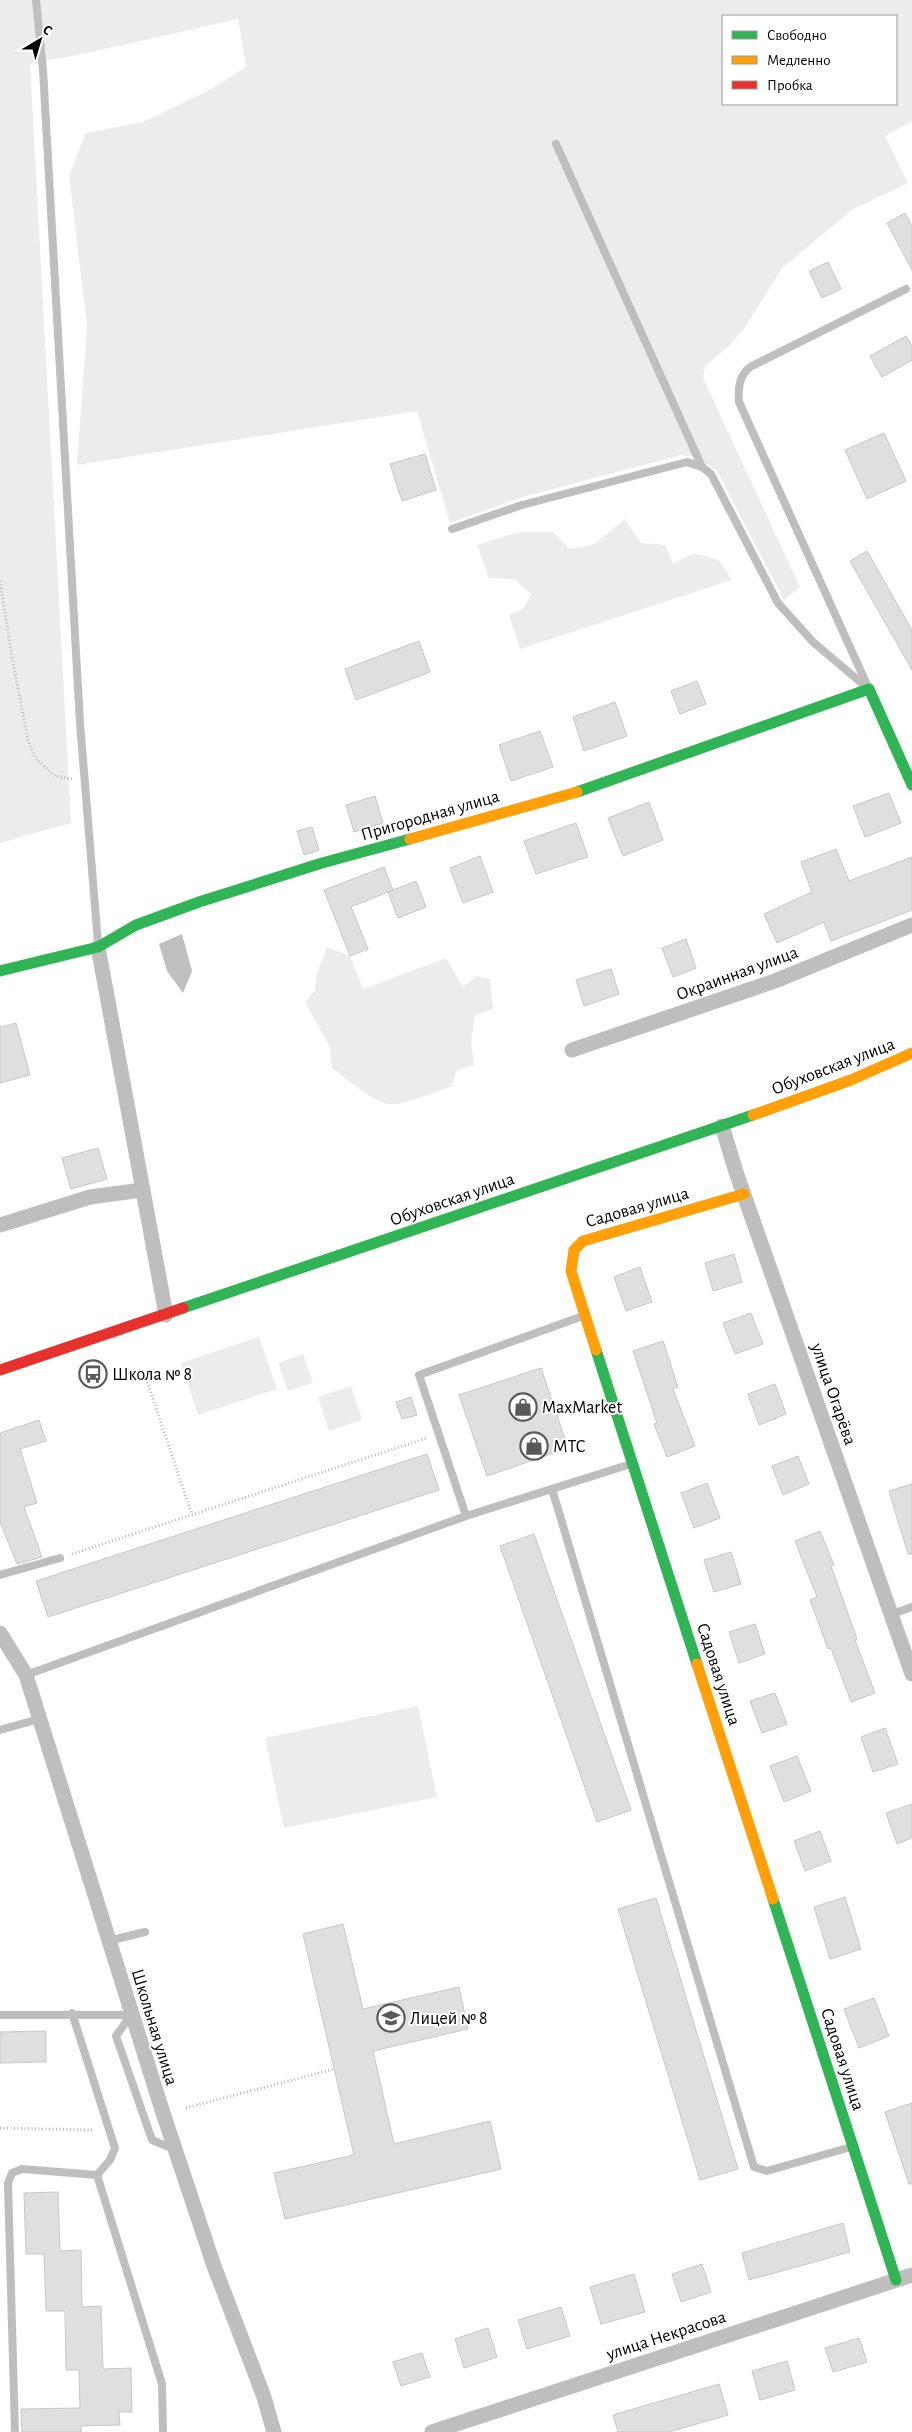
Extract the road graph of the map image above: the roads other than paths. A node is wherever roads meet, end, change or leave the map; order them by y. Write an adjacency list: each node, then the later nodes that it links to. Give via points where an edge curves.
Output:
1 (36, 0): 9 (lane)
2 (556, 144): 4 (lane)
3 (906, 289): 6 (lane, via 750,367 744,371 739,386 739,402)
4 (702, 467): 5 (lane, via 687,462 522,505); 6 (lane, via 711,474 778,602 813,642)
5 (452, 529)
6 (869, 689): 7 (street); 9 (street, Пригородная улица, via 574,794 322,863 199,902 136,925)
7 (912, 785)
8 (912, 925): 11 (street, Окраинная улица, via 775,981)
9 (98, 948): 10 (street, Пригородная улица); 14 (street)
10 (0, 970)
11 (572, 1050)
12 (912, 1053): 13 (street, Обуховская улица, via 851,1080)
13 (722, 1126): 15 (street, улица Огарёва); 17 (street, Обуховская улица)
14 (142, 1190): 16 (street, via 90,1197); 17 (street)
15 (744, 1194): 18 (street, Садовая улица, via 583,1241 574,1250 571,1265); 26 (street, улица Огарёва)
16 (0, 1226)
17 (166, 1315): 19 (street, Обуховская улица)
18 (585, 1316): 20 (street, Садовая улица); 22 (lane, via 419,1375)
19 (0, 1370)
20 (633, 1464): 21 (lane); 37 (street, Садовая улица)
21 (552, 1489): 22 (lane); 37 (lane, via 754,2167 767,2171)
22 (466, 1516): 29 (lane)
23 (60, 1558): 24 (lane)
24 (0, 1575)
25 (912, 1607): 26 (lane)
26 (892, 1614): 28 (street, улица Огарёва)
27 (0, 1633): 29 (street, Школьная улица)
28 (912, 1674)
29 (26, 1675): 30 (street, Школьная улица)
30 (39, 1719): 31 (lane); 33 (street, Школьная улица)
31 (0, 1730)
32 (145, 1932): 33 (lane)
33 (108, 1941): 36 (street, Школьная улица)
34 (72, 2013): 35 (lane); 36 (lane); 39 (lane, via 115,2148)
35 (0, 2015)
36 (131, 2015): 38 (street, Школьная улица); 38 (lane, via 116,2036 152,2140)
37 (853, 2147): 41 (street, Садовая улица)
38 (175, 2150): 44 (street, Школьная улица)
39 (97, 2175): 42 (lane, via 22,2169 12,2173 8,2183); 43 (lane, via 162,2384)
40 (912, 2274): 41 (street, улица Некрасова)
41 (896, 2280): 45 (street, улица Некрасова)
42 (15, 2432)
43 (163, 2432)
44 (274, 2432)
45 (432, 2432)

